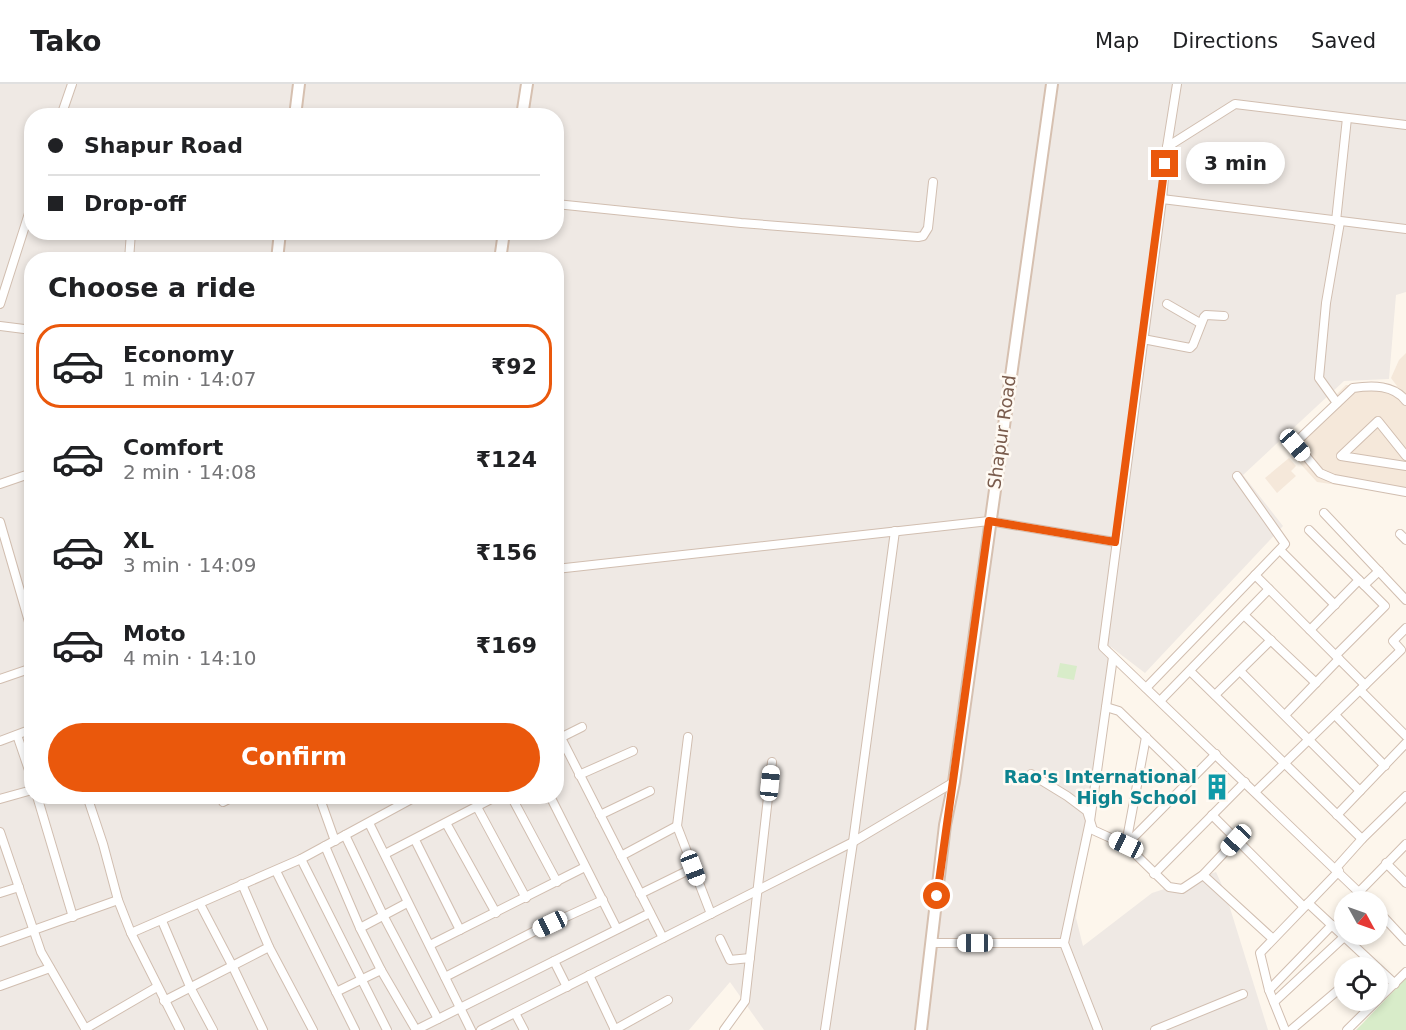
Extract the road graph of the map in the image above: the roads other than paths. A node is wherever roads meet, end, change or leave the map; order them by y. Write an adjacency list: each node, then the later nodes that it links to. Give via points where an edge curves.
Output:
1 (72, 84): 6 (street)
2 (299, 84): 7 (street)
3 (527, 84): 8 (street)
4 (1052, 84): 34 (street, Shapur Road)
5 (1177, 84): 11 (street)
6 (64, 108)
7 (296, 108)
8 (523, 108)
9 (1347, 118): 10 (street); 11 (street, via 1235,104); 15 (street)
10 (1406, 125)
11 (1167, 147): 13 (street)
12 (933, 182): 14 (street, via 928,228 918,237)
13 (1162, 199): 15 (street); 24 (street)
14 (564, 205)
15 (1338, 221): 17 (street); 26 (street, via 1319,378)
16 (24, 229): 18 (street)
17 (1406, 229)
18 (0, 303)
19 (1167, 304): 21 (street)
20 (1224, 316): 21 (street, via 1206,315)
21 (1200, 323): 24 (street, via 1190,348)
22 (0, 326): 23 (street)
23 (24, 329)
24 (1143, 339): 38 (street)
25 (1406, 401): 26 (street, via 1397,390 1387,387 1358,387)
26 (1337, 403): 32 (street, via 1295,445 1320,474)
27 (1406, 456): 28 (street, via 1378,421 1341,456)
28 (1406, 466)
29 (24, 476): 31 (street)
30 (1237, 476): 39 (street, via 1285,544)
31 (0, 484)
32 (1406, 492)
33 (1324, 513): 41 (street)
34 (989, 521): 37 (street); 38 (street); 86 (street, Shapur Road)
35 (0, 522): 46 (street)
36 (1309, 530): 43 (street)
37 (895, 531): 40 (street); 115 (street)
38 (1115, 542): 52 (street, via 1103,647)
39 (1280, 550): 42 (street); 47 (street)
40 (564, 568)
41 (1379, 571): 43 (street); 45 (street)
42 (1255, 575): 44 (street); 60 (street)
43 (1362, 583): 47 (street); 53 (street, via 1385,606)
44 (1269, 590): 48 (street); 50 (street)
45 (1406, 600)
46 (24, 604)
47 (1335, 605): 50 (street)
48 (1245, 615): 51 (street); 54 (street)
49 (1406, 628): 59 (street, via 1392,641 1401,650)
50 (1310, 630): 53 (street)
51 (1271, 640): 56 (street); 58 (street)
52 (1113, 657): 60 (street); 63 (street)
53 (1338, 657): 58 (street); 59 (street)
54 (1190, 670): 61 (street); 62 (street)
55 (24, 671): 57 (street)
56 (1240, 671): 61 (street); 65 (street)
57 (0, 679)
58 (1316, 683): 65 (street)
59 (1362, 687): 64 (street); 71 (street)
60 (1146, 688): 62 (street)
61 (1215, 695): 81 (street)
62 (1160, 701): 78 (street)
63 (1106, 707): 72 (street, via 1119,711); 105 (street)
64 (1335, 714): 73 (street); 82 (street)
65 (1285, 715): 73 (street)
66 (582, 727): 69 (street)
67 (24, 732): 68 (street)
68 (17, 735): 74 (street); 79 (street)
69 (564, 736)
70 (688, 736): 108 (street)
71 (1406, 736)
72 (1146, 737): 85 (street); 117 (street)
73 (1310, 739): 81 (street); 89 (street)
74 (0, 741)
75 (564, 743): 84 (street)
76 (1406, 743): 82 (street)
77 (633, 751): 84 (street)
78 (1216, 754): 85 (street); 87 (street)
79 (24, 756)
80 (772, 762): 134 (street)
81 (1285, 763): 91 (street); 104 (street)
82 (1385, 766): 89 (street)
83 (1031, 774): 105 (street, via 1087,811)
84 (579, 775): 102 (street)
85 (1190, 780): 117 (street)
86 (954, 782): 115 (street); 162 (street, Shapur Road)
87 (1245, 782): 91 (street); 103 (street)
88 (650, 791): 102 (street)
89 (1360, 791): 104 (street)
90 (24, 792): 93 (street)
91 (1255, 792): 127 (street)
92 (1406, 796): 111 (street)
93 (0, 799)
94 (39, 804): 148 (street)
95 (90, 804): 139 (street)
96 (322, 804): 114 (street)
97 (403, 804): 106 (street)
98 (482, 804): 101 (street)
99 (515, 804): 130 (street)
100 (554, 804): 124 (street)
101 (477, 807): 107 (street); 138 (street)
102 (600, 815): 121 (street)
103 (1212, 815): 113 (street); 128 (street)
104 (1337, 815): 111 (street)
105 (1090, 821): 117 (street, via 1093,830); 163 (street)
106 (369, 823): 110 (street); 120 (street)
107 (446, 823): 112 (street); 144 (street)
108 (677, 826): 121 (street); 125 (street)
109 (0, 832): 118 (street)
110 (345, 835): 114 (street); 147 (street)
111 (1362, 839): 127 (street)
112 (415, 840): 120 (street); 154 (street)
113 (1236, 840): 129 (street); 143 (street)
114 (335, 841): 119 (street)
115 (853, 842): 134 (street); 207 (street)
116 (1406, 844): 123 (street)
117 (1126, 845): 128 (street)
118 (2, 846): 133 (street)
119 (325, 846): 122 (street); 152 (street)
120 (385, 854): 141 (street)
121 (621, 856): 137 (street)
122 (301, 859): 126 (street); 177 (street)
123 (1386, 863): 131 (street); 135 (street)
124 (585, 867): 130 (street); 140 (street)
125 (693, 868): 137 (street); 146 (street)
126 (276, 870): 132 (street); 185 (street)
127 (1337, 870): 135 (street); 143 (street)
128 (1154, 874): 129 (street, via 1169,887 1182,889)
129 (1203, 875): 159 (street)
130 (557, 882): 138 (street)
131 (1406, 883)
132 (242, 884): 142 (street); 167 (street)
133 (19, 887): 136 (street); 155 (street)
134 (758, 891): 146 (street); 169 (street)
135 (1360, 891)
136 (0, 893)
137 (640, 894): 145 (street)
138 (526, 898): 144 (street)
139 (118, 900): 148 (street); 156 (street)
140 (603, 900): 153 (street); 176 (street)
141 (407, 903): 147 (street); 164 (street)
142 (200, 904): 149 (street); 171 (street)
143 (1306, 905): 151 (street); 159 (street)
144 (496, 913): 154 (street)
145 (650, 913): 153 (street); 157 (street)
146 (711, 914): 157 (street)
147 (383, 915): 152 (street); 193 (street)
148 (73, 917): 155 (street)
149 (162, 921): 156 (street); 183 (street)
150 (1388, 922): 160 (street)
151 (1332, 925): 184 (street)
152 (360, 928): 173 (street)
153 (617, 929): 170 (street)
154 (460, 930): 164 (street)
155 (33, 931): 161 (street); 172 (street)
156 (131, 933): 181 (street)
157 (663, 938): 175 (street)
158 (720, 939): 169 (street, via 730,960)
159 (1273, 939): 184 (street, via 1260,953)
160 (1406, 941)
161 (0, 942)
162 (931, 943): 163 (street); 208 (street, Shapur Road)
163 (1064, 943): 209 (street)
164 (430, 945): 176 (street)
165 (1335, 945): 190 (street)
166 (1352, 945): 168 (street)
167 (269, 947): 171 (street); 198 (street)
168 (1361, 957)
169 (750, 958): 206 (street, via 745,1001)
170 (554, 961): 182 (street); 191 (street)
171 (233, 967): 183 (street); 197 (street)
172 (50, 968): 180 (street); 194 (street)
173 (381, 970): 177 (street); 201 (street)
174 (1406, 972): 179 (street)
175 (589, 975): 182 (street); 205 (street)
176 (446, 977): 191 (street)
177 (362, 979): 185 (street); 200 (street)
178 (1388, 979): 179 (street)
179 (1395, 984): 213 (street)
180 (0, 986)
181 (157, 987): 189 (street); 194 (street)
182 (567, 987): 192 (street)
183 (191, 989): 189 (street); 196 (street)
184 (1269, 990): 190 (street)
185 (336, 992): 199 (street)
186 (1334, 993): 212 (street)
187 (1243, 994): 210 (street)
188 (668, 1000): 205 (street)
189 (164, 1001): 195 (street)
190 (1274, 1002): 211 (street)
191 (460, 1008): 193 (street); 202 (street)
192 (515, 1013): 203 (street); 204 (street)
193 (438, 1019): 201 (street)
194 (86, 1030)
195 (180, 1030)
196 (213, 1030)
197 (263, 1030)
198 (313, 1030)
199 (355, 1030)
200 (387, 1030)
201 (416, 1030)
202 (471, 1030)
203 (481, 1030)
204 (524, 1030)
205 (614, 1030)
206 (724, 1030)
207 (825, 1030)
208 (921, 1030)
209 (1098, 1030)
210 (1155, 1030)
211 (1285, 1030)
212 (1291, 1030)
213 (1347, 1030)

